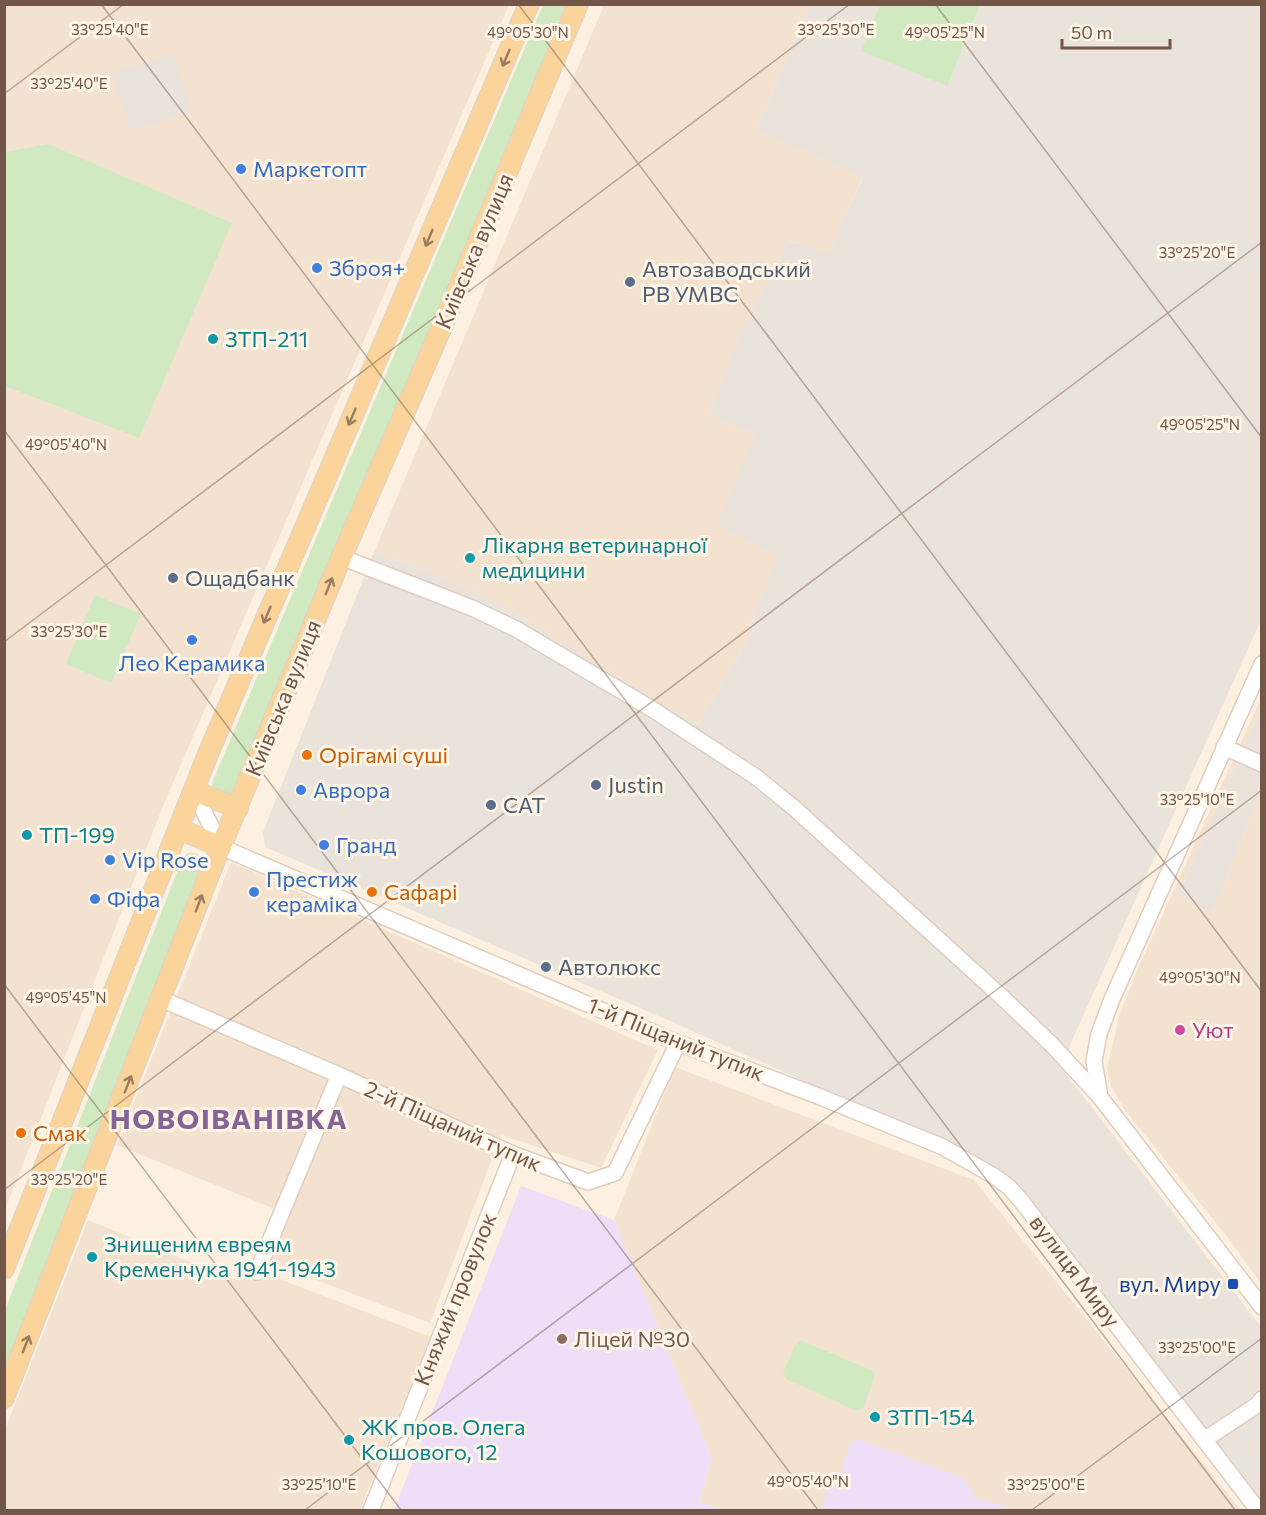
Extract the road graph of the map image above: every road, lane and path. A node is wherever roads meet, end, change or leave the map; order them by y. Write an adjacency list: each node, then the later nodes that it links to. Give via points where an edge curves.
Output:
1 (529, 4): 7 (main road, Київська вулиця, one-way to 7)
2 (578, 4): 3 (main road, Київська вулиця)
3 (341, 557): 8 (main road, Київська вулиця, one-way to 3); 14 (street, via 516,629 652,709 756,777 995,990)
4 (1262, 664): 5 (street)
5 (1224, 747): 6 (street); 14 (street, via 1099,1034 1094,1060)
6 (1262, 764)
7 (194, 791): 8 (main road); 9 (main road, Київська вулиця); 10 (street)
8 (238, 808): 10 (main road, Київська вулиця)
9 (179, 830): 10 (main road); 17 (main road, Київська вулиця)
10 (222, 847): 11 (main road, Київська вулиця, one-way to 10); 12 (street, 1-й Піщаний тупик)
11 (161, 999): 13 (street, 2-й Піщаний тупик); 20 (main road, Київська вулиця, one-way to 11)
12 (678, 1043): 15 (street, 2-й Піщаний тупик, via 615,1173 588,1182); 16 (street, 1-й Піщаний тупик, via 943,1147 994,1176)
13 (339, 1075): 15 (street, 2-й Піщаний тупик); 18 (street)
14 (1100, 1097): 19 (street)
15 (513, 1154): 23 (street, Княжий провулок)
16 (1023, 1203): 22 (street, вулиця Миру)
17 (4, 1269)
18 (257, 1272)
19 (1262, 1307)
20 (4, 1398)
21 (1262, 1399): 22 (street)
22 (1204, 1440): 24 (street, вулиця Миру)
23 (371, 1510)
24 (1258, 1510)

